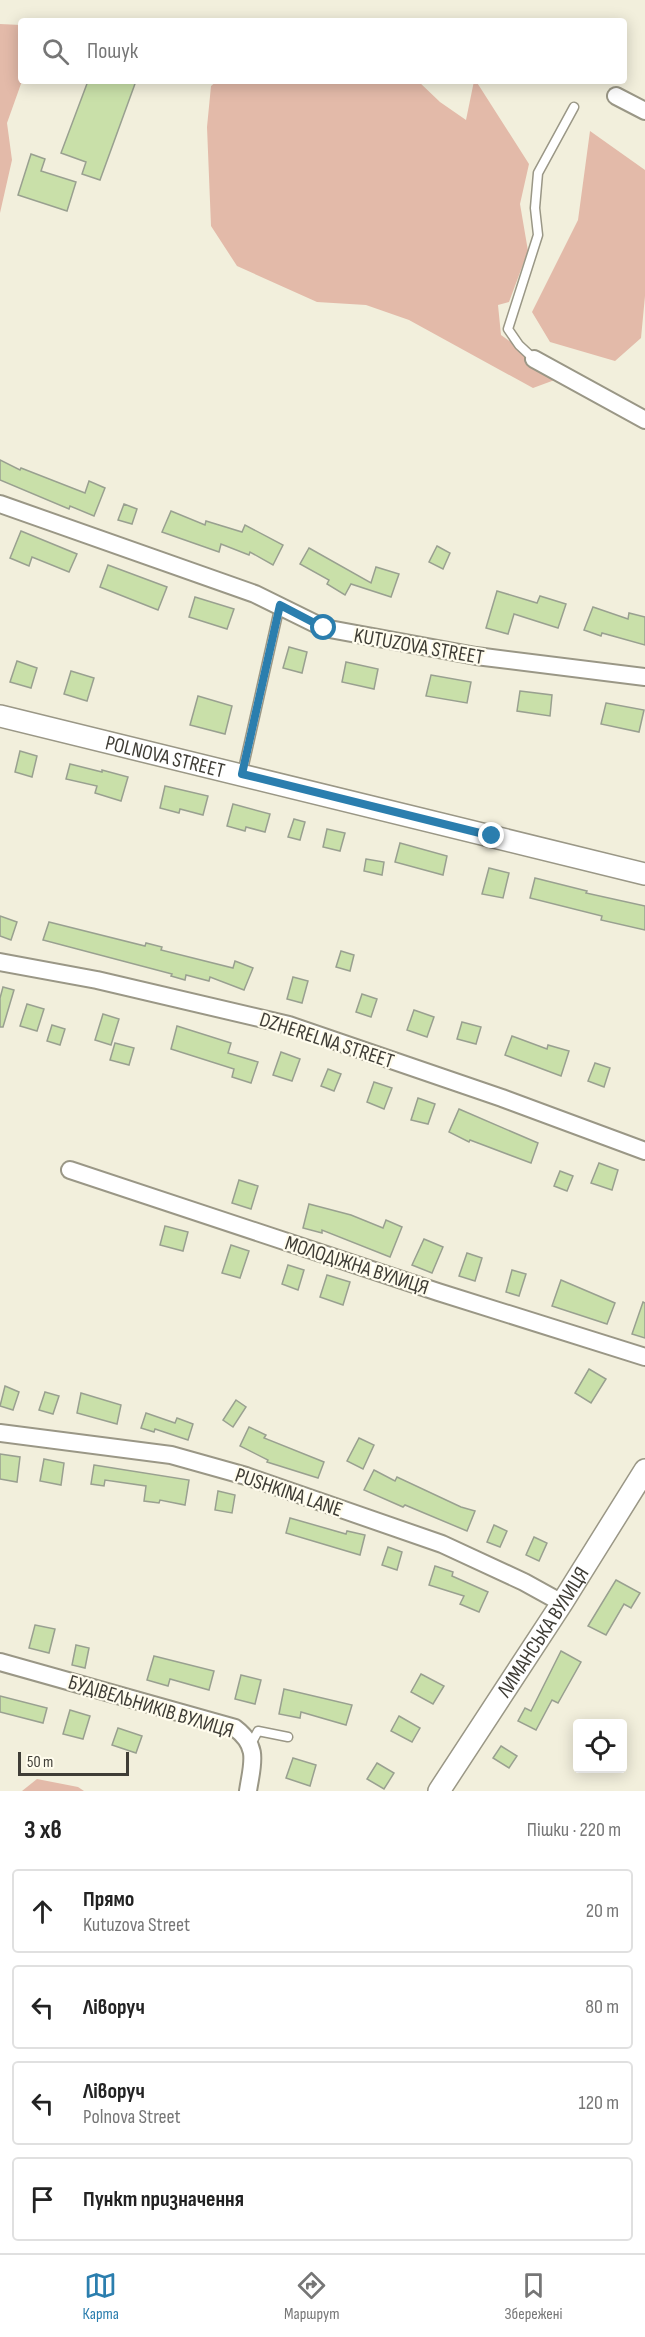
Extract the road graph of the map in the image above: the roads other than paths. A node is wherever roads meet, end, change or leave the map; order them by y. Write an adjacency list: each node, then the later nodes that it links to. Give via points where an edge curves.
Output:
1 (616, 96): 3 (street)
2 (574, 107): 4 (lane, via 537,173 538,235 508,329)
3 (645, 111)
4 (534, 359): 5 (street)
5 (645, 420)
6 (0, 504): 7 (street, KUTUZOVA STREET)
7 (280, 605): 8 (street, KUTUZOVA STREET, via 324,628 418,647); 10 (lane)
8 (645, 677)
9 (0, 716): 10 (street, POLNOVA STREET)
10 (242, 774): 11 (street, POLNOVA STREET)
11 (645, 874)
12 (0, 962): 13 (street, DZHERELNA STREET, via 98,980 289,1025)
13 (645, 1151)
14 (70, 1170): 15 (street, МОЛОДІЖНА ВУЛИЦЯ)
15 (645, 1357)
16 (0, 1433): 18 (street, PUSHKINA LANE, via 171,1455 246,1476 442,1544)
17 (645, 1470): 18 (street, ЛИМАНСЬКА ВУЛИЦЯ)
18 (562, 1603): 23 (street, ЛИМАНСЬКА ВУЛИЦЯ)
19 (0, 1662): 21 (street, БУДІВЕЛЬНИКІВ ВУЛИЦЯ, via 222,1723 235,1728)
20 (288, 1737): 21 (lane, via 258,1731)
21 (251, 1744): 22 (street, БУДІВЕЛЬНИКІВ ВУЛИЦЯ)
22 (248, 1791)
23 (439, 1791)

